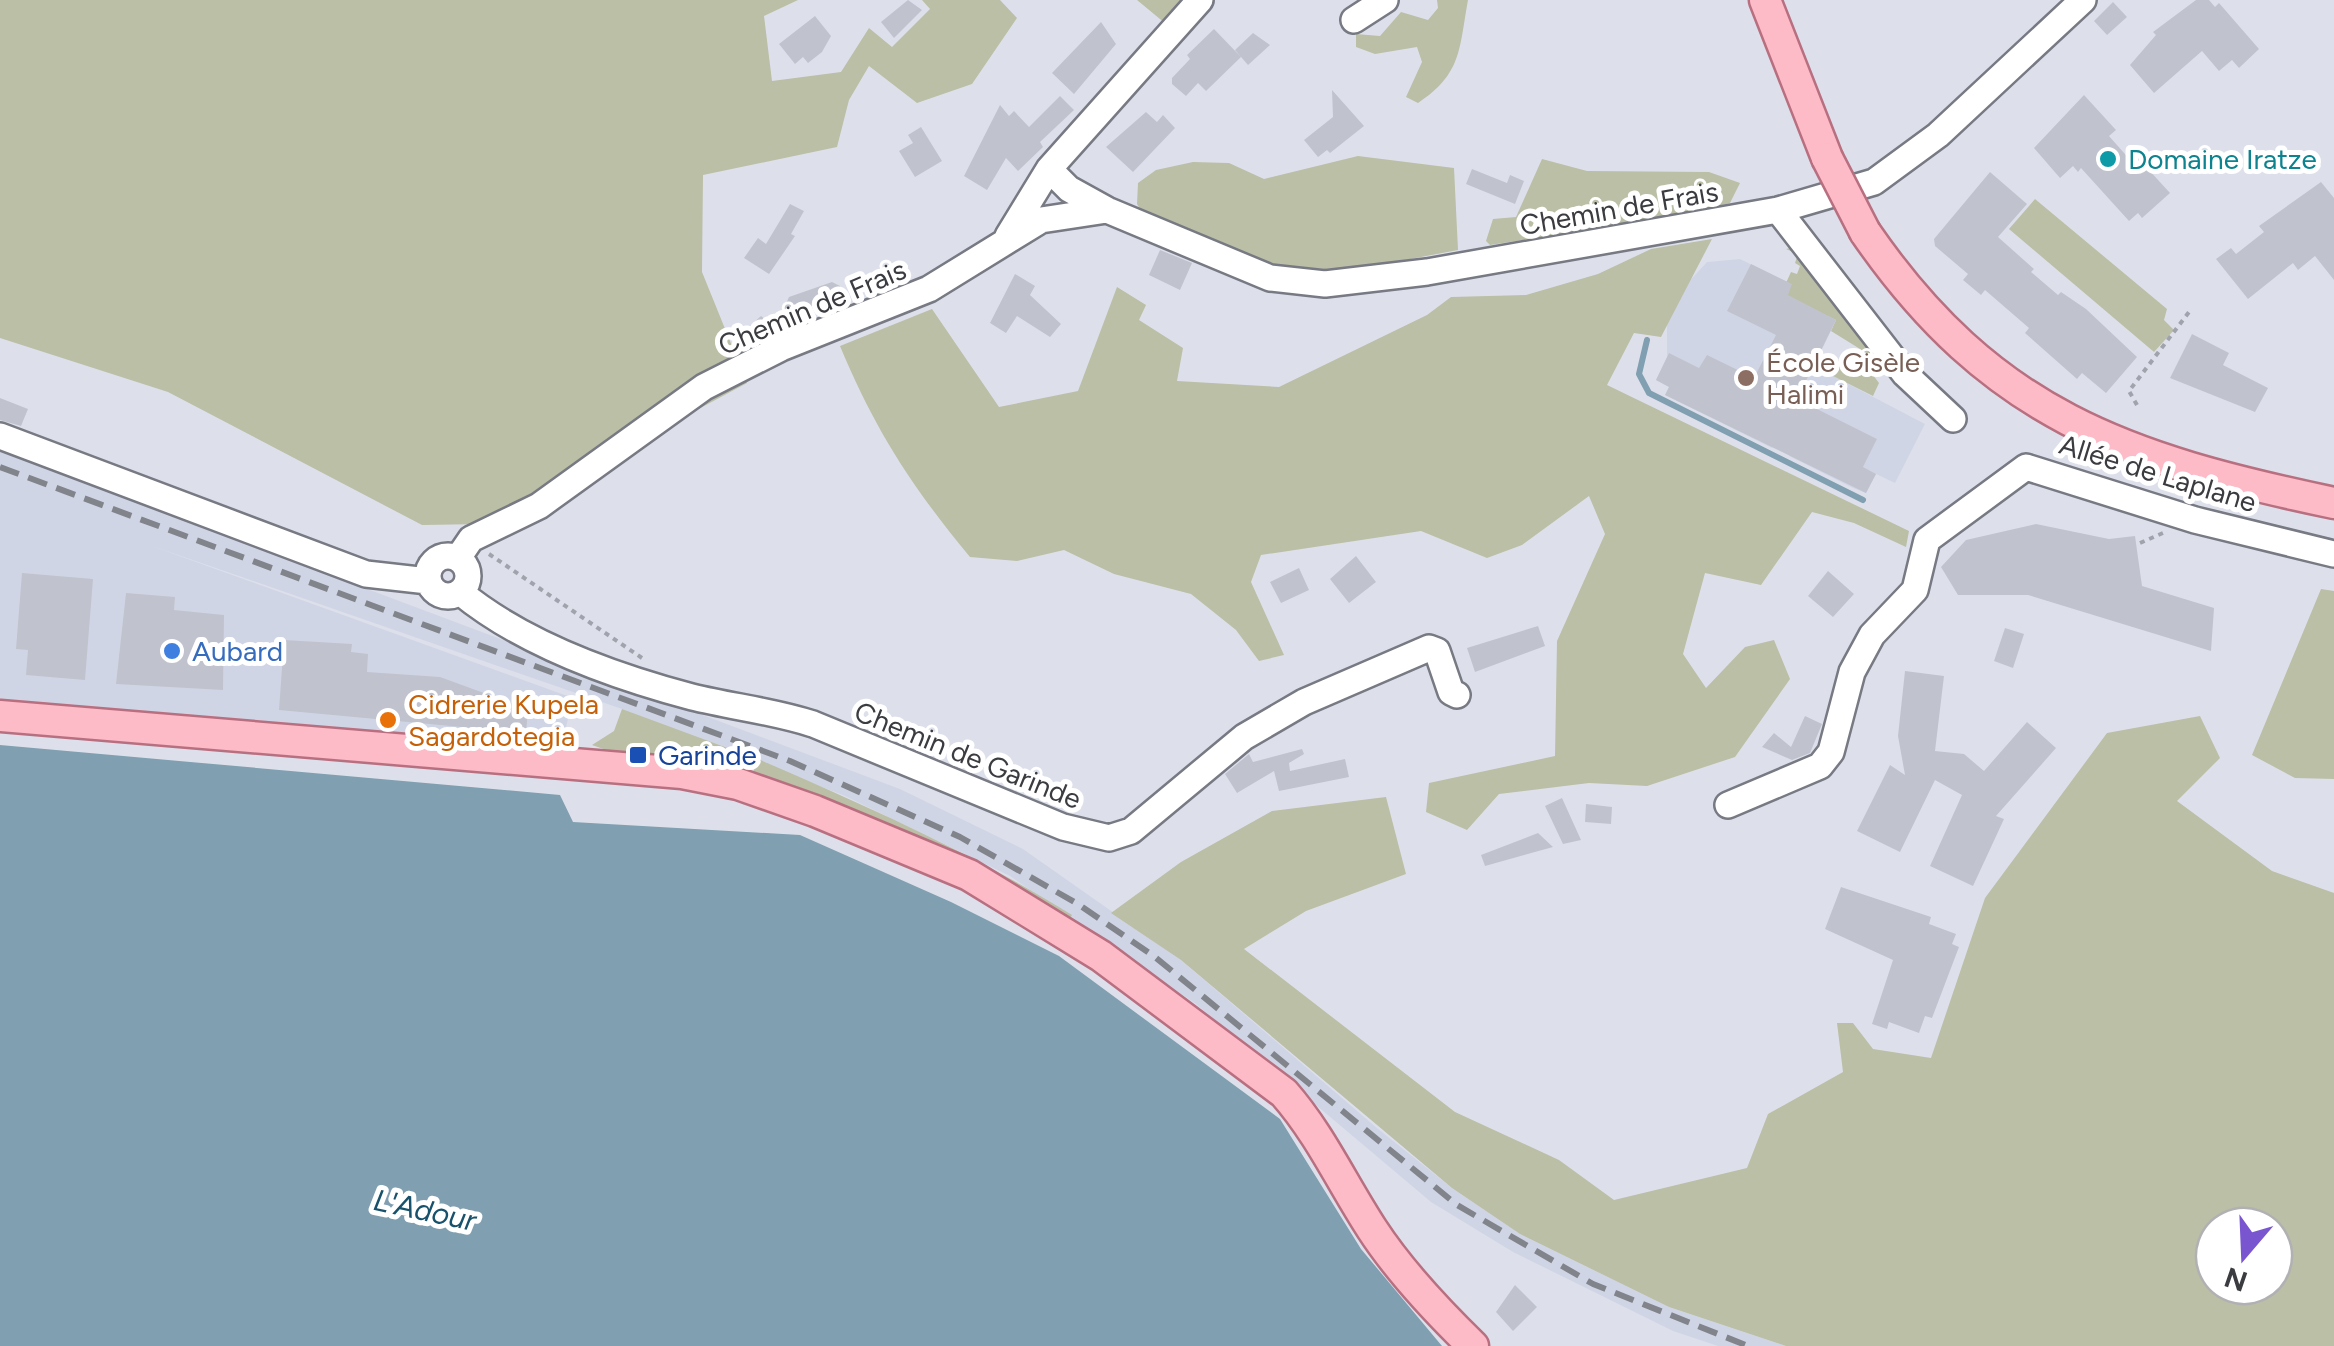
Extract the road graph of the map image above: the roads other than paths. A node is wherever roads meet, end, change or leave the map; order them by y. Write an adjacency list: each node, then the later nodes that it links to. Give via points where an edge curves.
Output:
1 (1200, 0): 8 (street)
2 (1384, 0): 6 (street)
3 (1765, 0): 7 (main road)
4 (1778, 0): 7 (main road)
5 (2083, 0): 10 (street, Chemin de Frais, via 1901,166 1856,189)
6 (1354, 20)
7 (1798, 80): 14 (main road, bridge, via 1864,232 1962,347 2062,420 2163,460)
8 (1049, 169): 9 (street, Chemin de Frais); 11 (street)
9 (1107, 210): 10 (street, Chemin de Frais, via 1299,284 1428,272); 11 (street, Chemin de Frais, via 1042,220)
10 (1778, 210): 12 (street, via 1906,374)
11 (1007, 239): 15 (street, Chemin de Frais, via 929,289 781,348 704,387 553,497)
12 (1953, 419)
13 (0, 436): 17 (street, via 366,574)
14 (2334, 503)
15 (464, 549): 17 (street, Chemin de Frais, via 436,560); 18 (street, via 468,570)
16 (2334, 554): 21 (street, Allée de Laplane, via 2195,520 2026,467 1927,540 1916,590 1859,657 1820,766)
17 (428, 580): 18 (street, via 445,596)
18 (460, 592): 19 (street, Chemin de Garinde, via 496,622 629,676 799,720 1063,827 1110,838 1130,831 1244,737 1304,702 1430,648)
19 (1457, 695)
20 (0, 716): 22 (main road, via 682,773 738,784 904,846 969,875 1101,956 1284,1093 1308,1120 1373,1230)
21 (1728, 805)
22 (1472, 1346)

